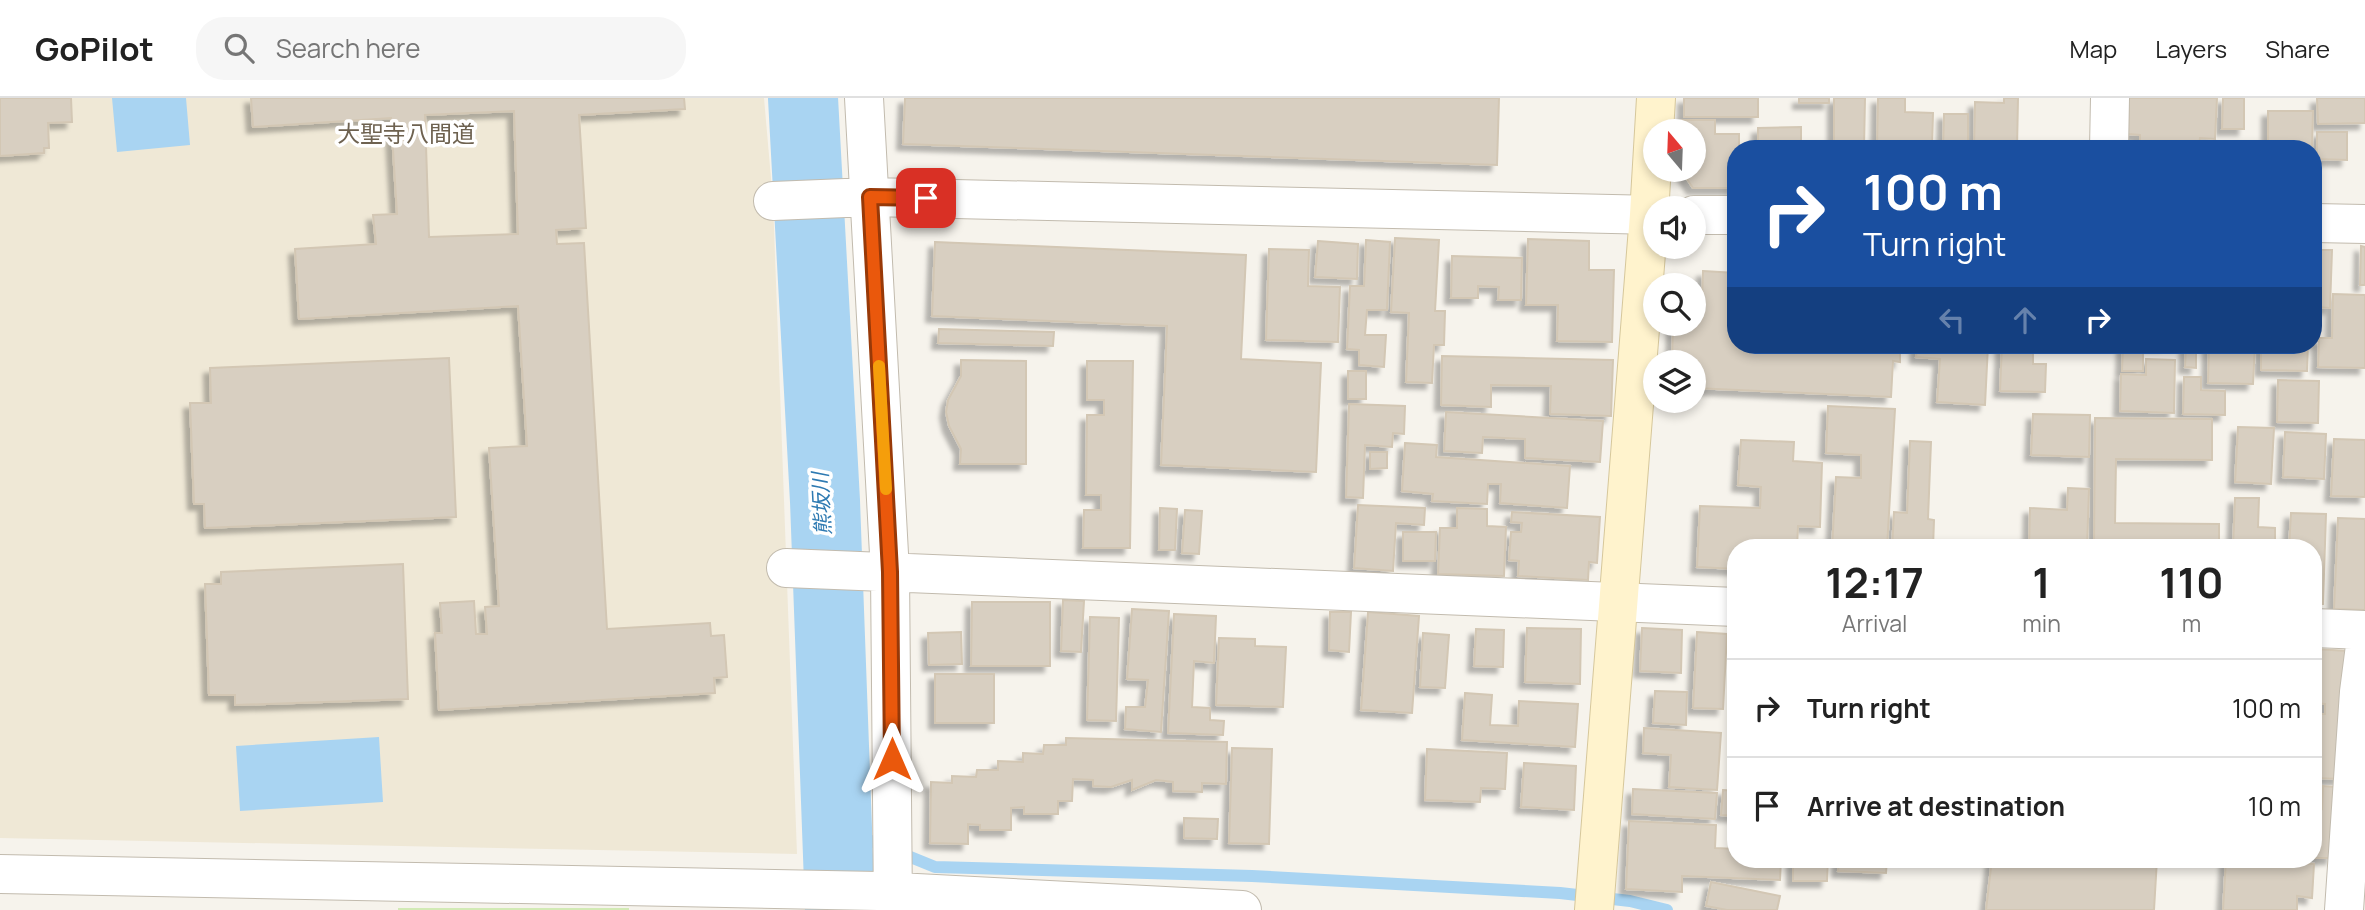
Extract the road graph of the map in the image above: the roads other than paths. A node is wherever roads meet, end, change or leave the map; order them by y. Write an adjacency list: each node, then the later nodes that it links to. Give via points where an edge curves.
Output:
1 (864, 98): 6 (street)
2 (1656, 98): 5 (street)
3 (2110, 98): 4 (street)
4 (2109, 140)
5 (1653, 196)
6 (870, 197): 7 (street); 8 (street); 15 (street)
7 (773, 201)
8 (1643, 215)
9 (1706, 215): 10 (street)
10 (1727, 215)
11 (2322, 223): 12 (street)
12 (2365, 224)
13 (1648, 259): 16 (street)
14 (786, 568): 15 (street)
15 (890, 572): 16 (street); 23 (street)
16 (1618, 602): 17 (street); 25 (street)
17 (1727, 607)
18 (2322, 628): 19 (street)
19 (2365, 630)
20 (2365, 646): 26 (street)
21 (0, 874): 22 (street)
22 (800, 897): 23 (street)
23 (888, 898): 24 (street)
24 (1242, 910)
25 (1594, 910)
26 (2344, 910)

